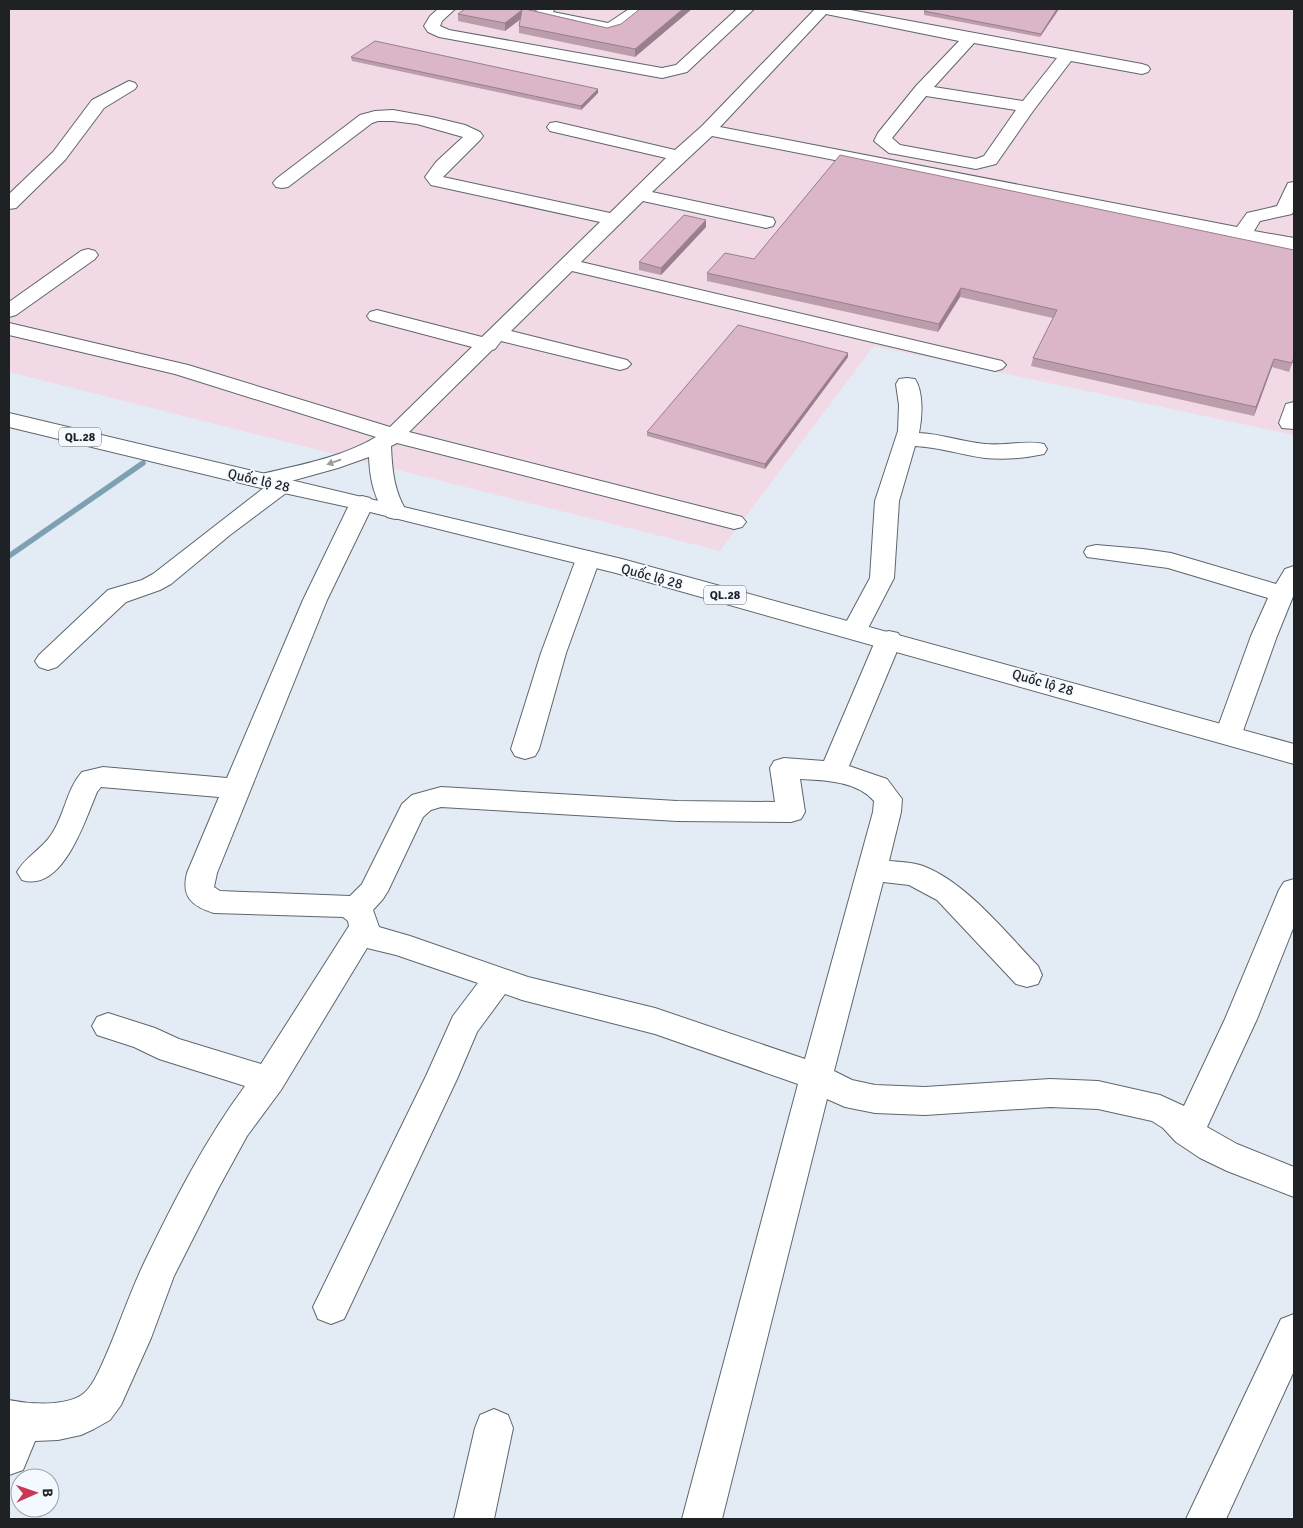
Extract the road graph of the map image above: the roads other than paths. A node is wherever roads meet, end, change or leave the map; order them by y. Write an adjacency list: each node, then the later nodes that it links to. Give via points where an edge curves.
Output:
1 (447, 9): 4 (main road, via 434,18 432,26 445,34 662,73 681,70)
2 (547, 9): 3 (main road, via 545,15 608,28 615,27)
3 (638, 9)
4 (746, 9)
5 (823, 9): 6 (main road); 13 (main road)
6 (970, 38): 7 (main road); 10 (main road)
7 (1066, 56): 8 (main road); 11 (main road)
8 (1142, 69)
9 (129, 86): 18 (main road, via 98,104 59,156)
10 (922, 90): 11 (main road); 11 (main road, via 884,137 883,141 890,146 976,164 986,162)
11 (1027, 107)
12 (556, 127): 14 (main road)
13 (708, 130): 14 (main road); 21 (main road)
14 (678, 156): 17 (main road)
15 (282, 183): 19 (main road, via 366,119 382,114 462,128 474,136 442,166 434,177 437,181)
16 (1294, 187): 21 (main road, via 1285,210 1254,217)
17 (640, 195): 19 (main road); 20 (main road)
18 (9, 204)
19 (614, 219): 24 (main road)
20 (766, 222)
21 (1242, 234): 22 (main road)
22 (1294, 244)
23 (88, 255): 25 (main road)
24 (569, 265): 28 (main road); 30 (main road)
25 (9, 311)
26 (377, 316): 28 (main road)
27 (9, 329): 34 (main road, via 181,369)
28 (493, 339): 29 (main road); 34 (main road)
29 (620, 364)
30 (995, 365)
31 (907, 384): 33 (main road, via 910,404)
32 (9, 420): 36 (main road, Quốc lộ 28 / QL.28)
33 (906, 439): 35 (main road, via 930,440 984,451); 43 (main road, via 887,501 882,578)
34 (387, 440): 36 (main road, one-way to 36); 38 (main road, via 382,478 387,501); 39 (main road)
35 (1036, 449)
36 (272, 483): 37 (main road, Quốc lộ 28 / QL.28); 45 (main road, via 222,530 162,579 151,586 117,596)
37 (362, 503): 38 (main road, Quốc lộ 28 / QL.28); 50 (main road, via 315,600)
38 (395, 512): 41 (main road, Quốc lộ 28 / QL.28)
39 (734, 522)
40 (1096, 552): 42 (main road, via 1144,556)
41 (588, 559): 43 (main road, Quốc lộ 28 / QL.28); 47 (main road, via 554,646)
42 (1288, 584): 46 (main road, via 1261,645)
43 (856, 630): 44 (main road, Quốc lộ 28 / QL.28)
44 (889, 640): 46 (main road, Quốc lộ 28 / QL.28); 49 (main road)
45 (48, 661)
46 (1229, 735): 48 (main road, Quốc lộ 28 / QL.28)
47 (524, 749)
48 (1294, 754)
49 (833, 771): 51 (main road, via 877,786 888,799); 54 (main road, via 784,768 791,812 677,811 441,797 422,802 412,811)
50 (236, 789): 52 (main road, via 103,777 92,779 81,793 60,847); 54 (main road, via 202,873 200,892 214,902 334,904)
51 (872, 870): 55 (main road, via 914,874 947,892); 58 (main road)
52 (32, 872)
53 (1294, 890): 60 (main road, via 1241,1018)
54 (358, 922): 56 (main road, via 399,944); 59 (main road)
55 (1027, 974)
56 (499, 978): 58 (main road, via 522,988 655,1021); 62 (main road, via 464,1025)
57 (108, 1026): 59 (main road, via 144,1037 170,1050)
58 (816, 1077): 60 (main road, via 845,1093 875,1099 942,1100 1050,1093 1098,1095 1160,1109 1175,1118); 67 (main road)
59 (269, 1080): 65 (main road, via 236,1126 206,1178 158,1272 108,1392 97,1407 81,1416)
60 (1188, 1132): 61 (main road, via 1218,1151)
61 (1294, 1182)
62 (331, 1307)
63 (1294, 1332): 68 (main road)
64 (494, 1428): 66 (main road)
65 (14, 1433)
66 (474, 1519)
67 (702, 1519)
68 (1206, 1519)

